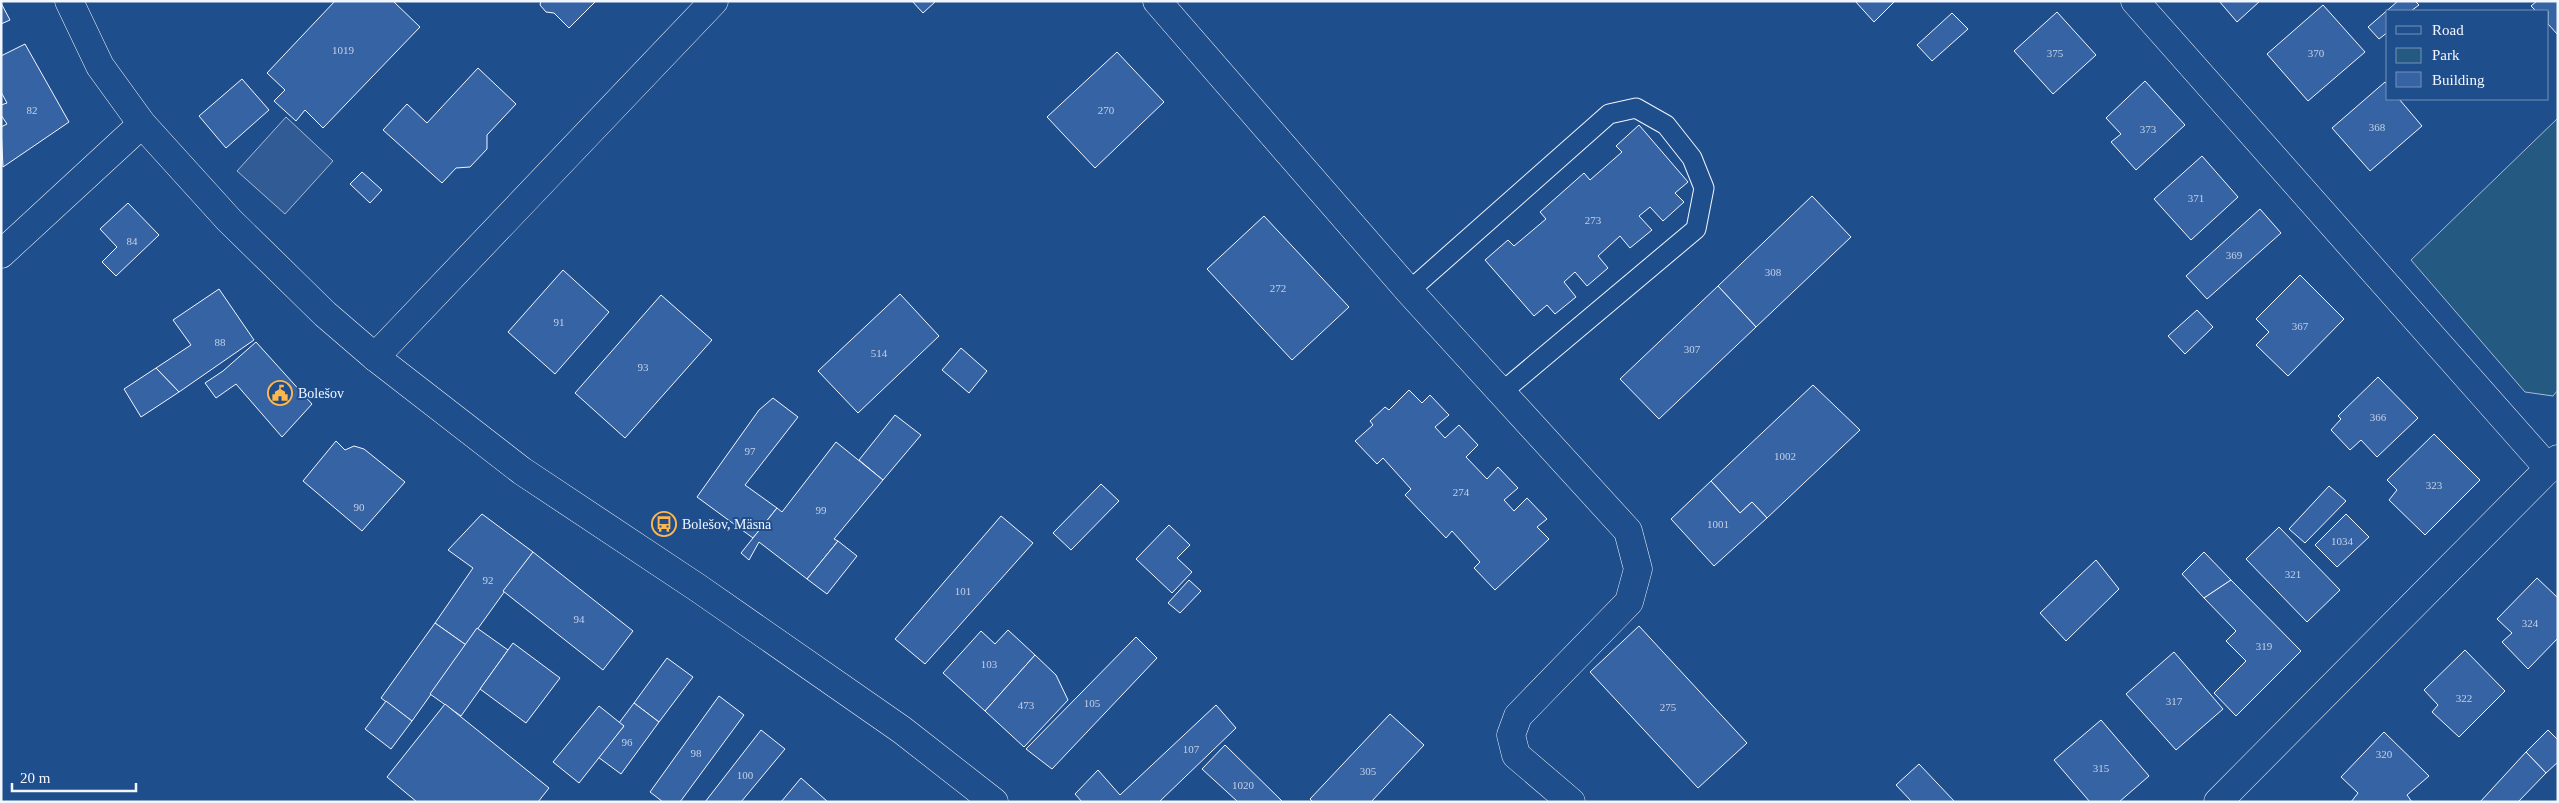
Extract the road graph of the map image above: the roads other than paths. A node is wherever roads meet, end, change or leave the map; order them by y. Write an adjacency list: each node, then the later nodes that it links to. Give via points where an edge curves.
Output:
1 (68, 1): 5 (street, via 100,66)
2 (714, 1): 8 (street)
3 (1157, 1): 7 (street)
4 (2135, 1): 10 (street)
5 (142, 124): 6 (street); 8 (street, via 228,220 325,314)
6 (1, 254)
7 (1409, 291): 9 (street); 9 (lane, via 1609,114 1636,108 1666,125 1692,158 1704,188 1696,229)
8 (375, 357): 11 (street, via 522,471 902,730)
9 (1502, 392): 12 (street, via 1628,531 1638,569 1629,602 1518,716 1511,735 1516,755)
10 (2553, 464): 13 (street)
11 (994, 802)
12 (1571, 802)
13 (2218, 802)

